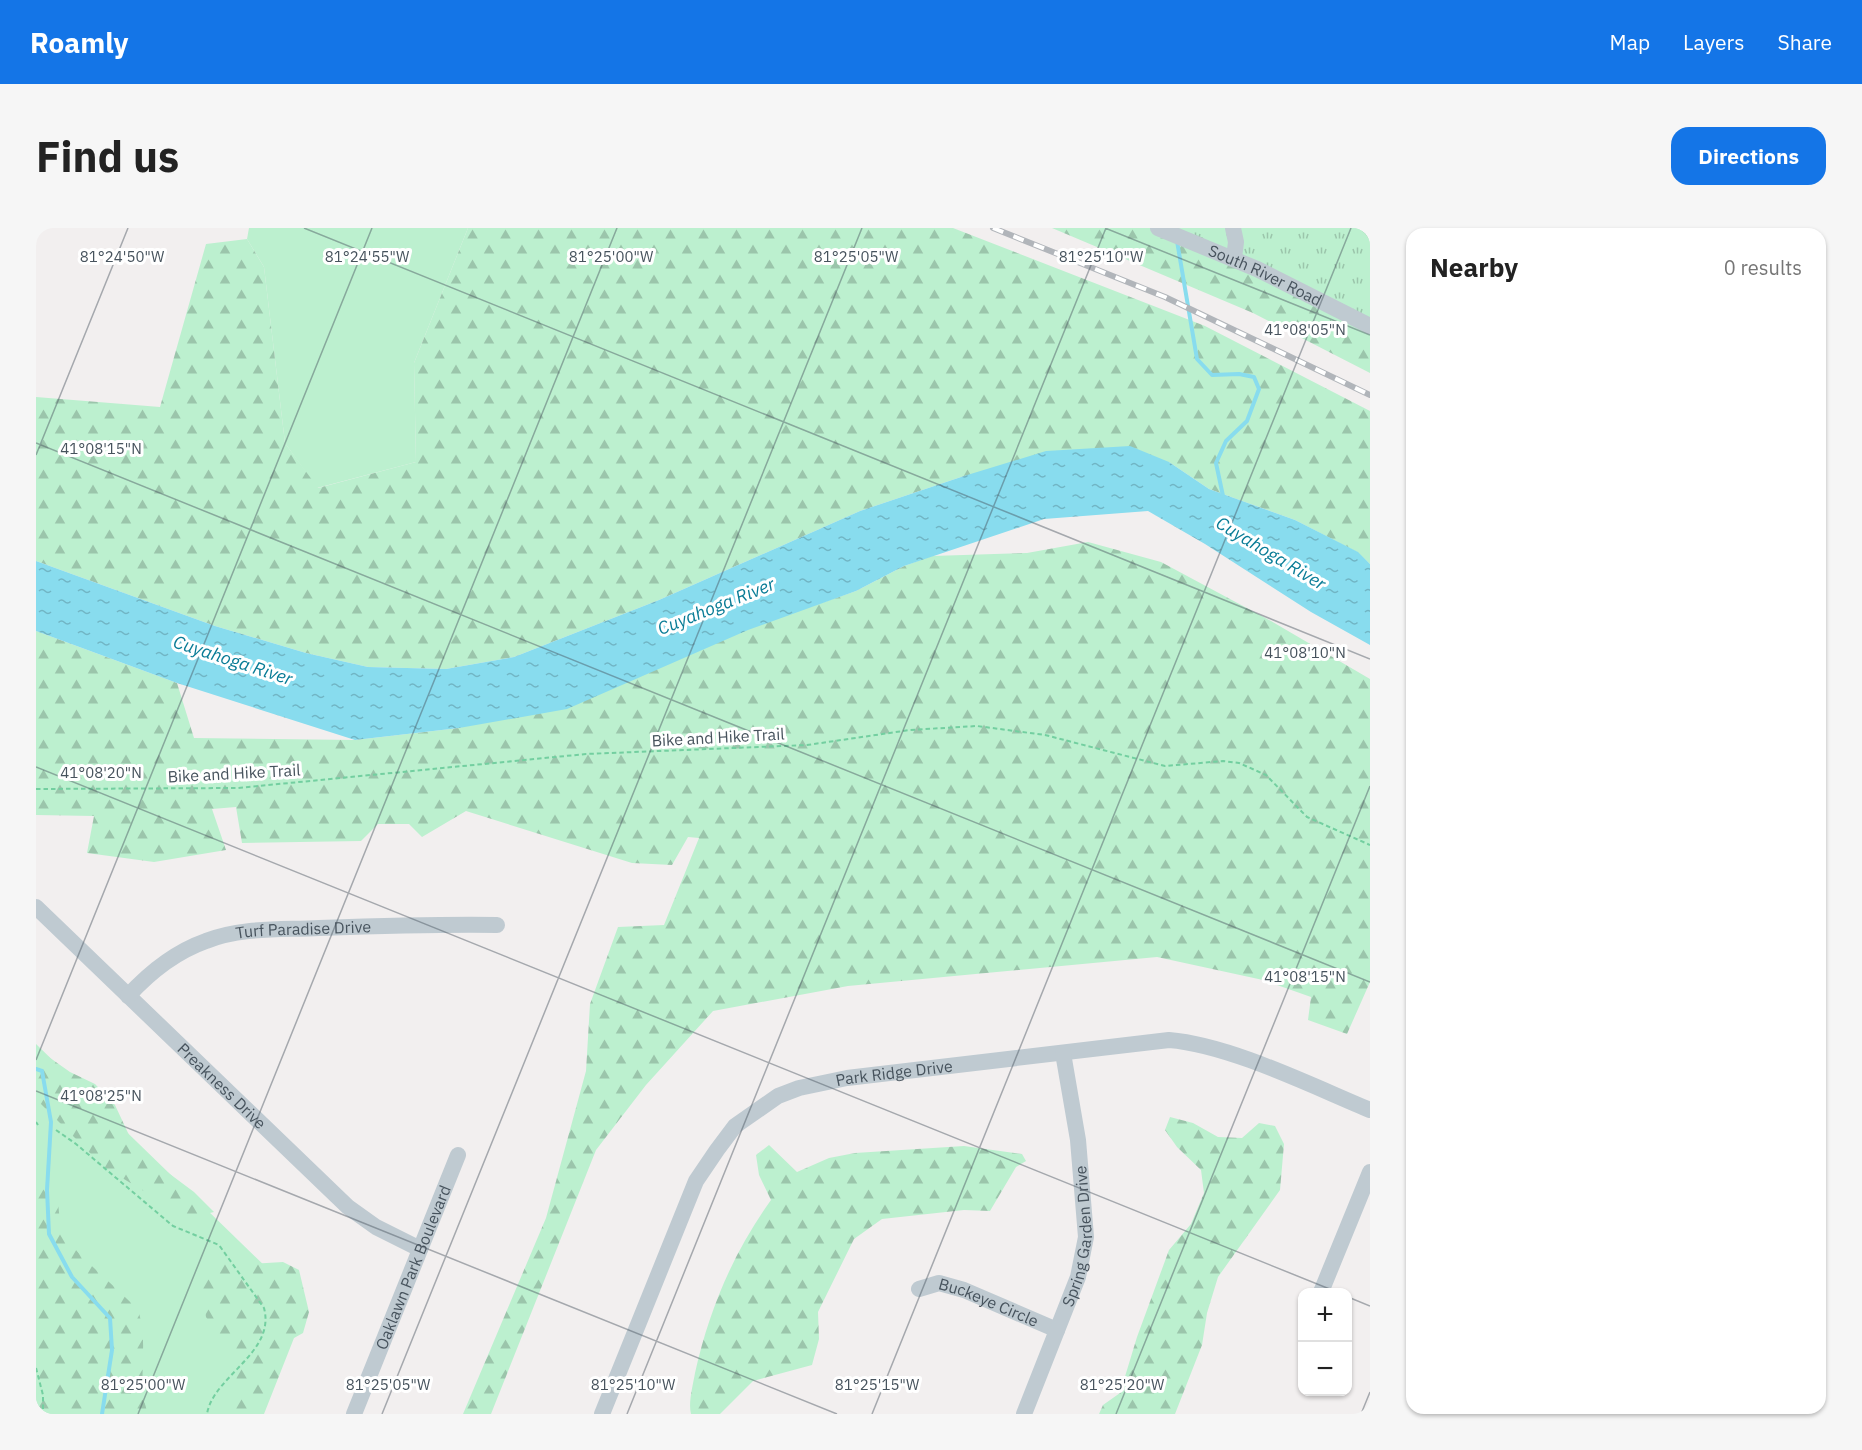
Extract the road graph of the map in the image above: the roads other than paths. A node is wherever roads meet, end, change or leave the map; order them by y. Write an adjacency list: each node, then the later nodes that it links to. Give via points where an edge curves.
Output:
1 (1158, 228): 3 (street, South River Road)
2 (1233, 228): 3 (street)
3 (1234, 258): 4 (street, South River Road)
4 (1370, 326)
5 (36, 907): 7 (street, Preakness Drive)
6 (497, 925): 7 (street, Turf Paradise Drive, via 441,924 225,935 175,955)
7 (128, 996): 12 (street, Preakness Drive, via 348,1207 376,1227)
8 (1063, 1053): 9 (street, Park Ridge Drive, via 1136,1042 1187,1041 1242,1058); 15 (street, Spring Garden Drive, via 1078,1140 1086,1237 1078,1276); 17 (street, Park Ridge Drive, via 847,1078 799,1088 760,1107 735,1126 696,1181)
9 (1370, 1110)
10 (458, 1155): 12 (street, Oaklawn Park Boulevard)
11 (1370, 1172): 13 (street)
12 (420, 1249): 16 (street, Oaklawn Park Boulevard)
13 (1323, 1288)
14 (919, 1289): 15 (street, Buckeye Circle, via 939,1283 964,1290)
15 (1057, 1329): 18 (street, Spring Garden Drive)
16 (354, 1414)
17 (602, 1414)
18 (1024, 1414)

